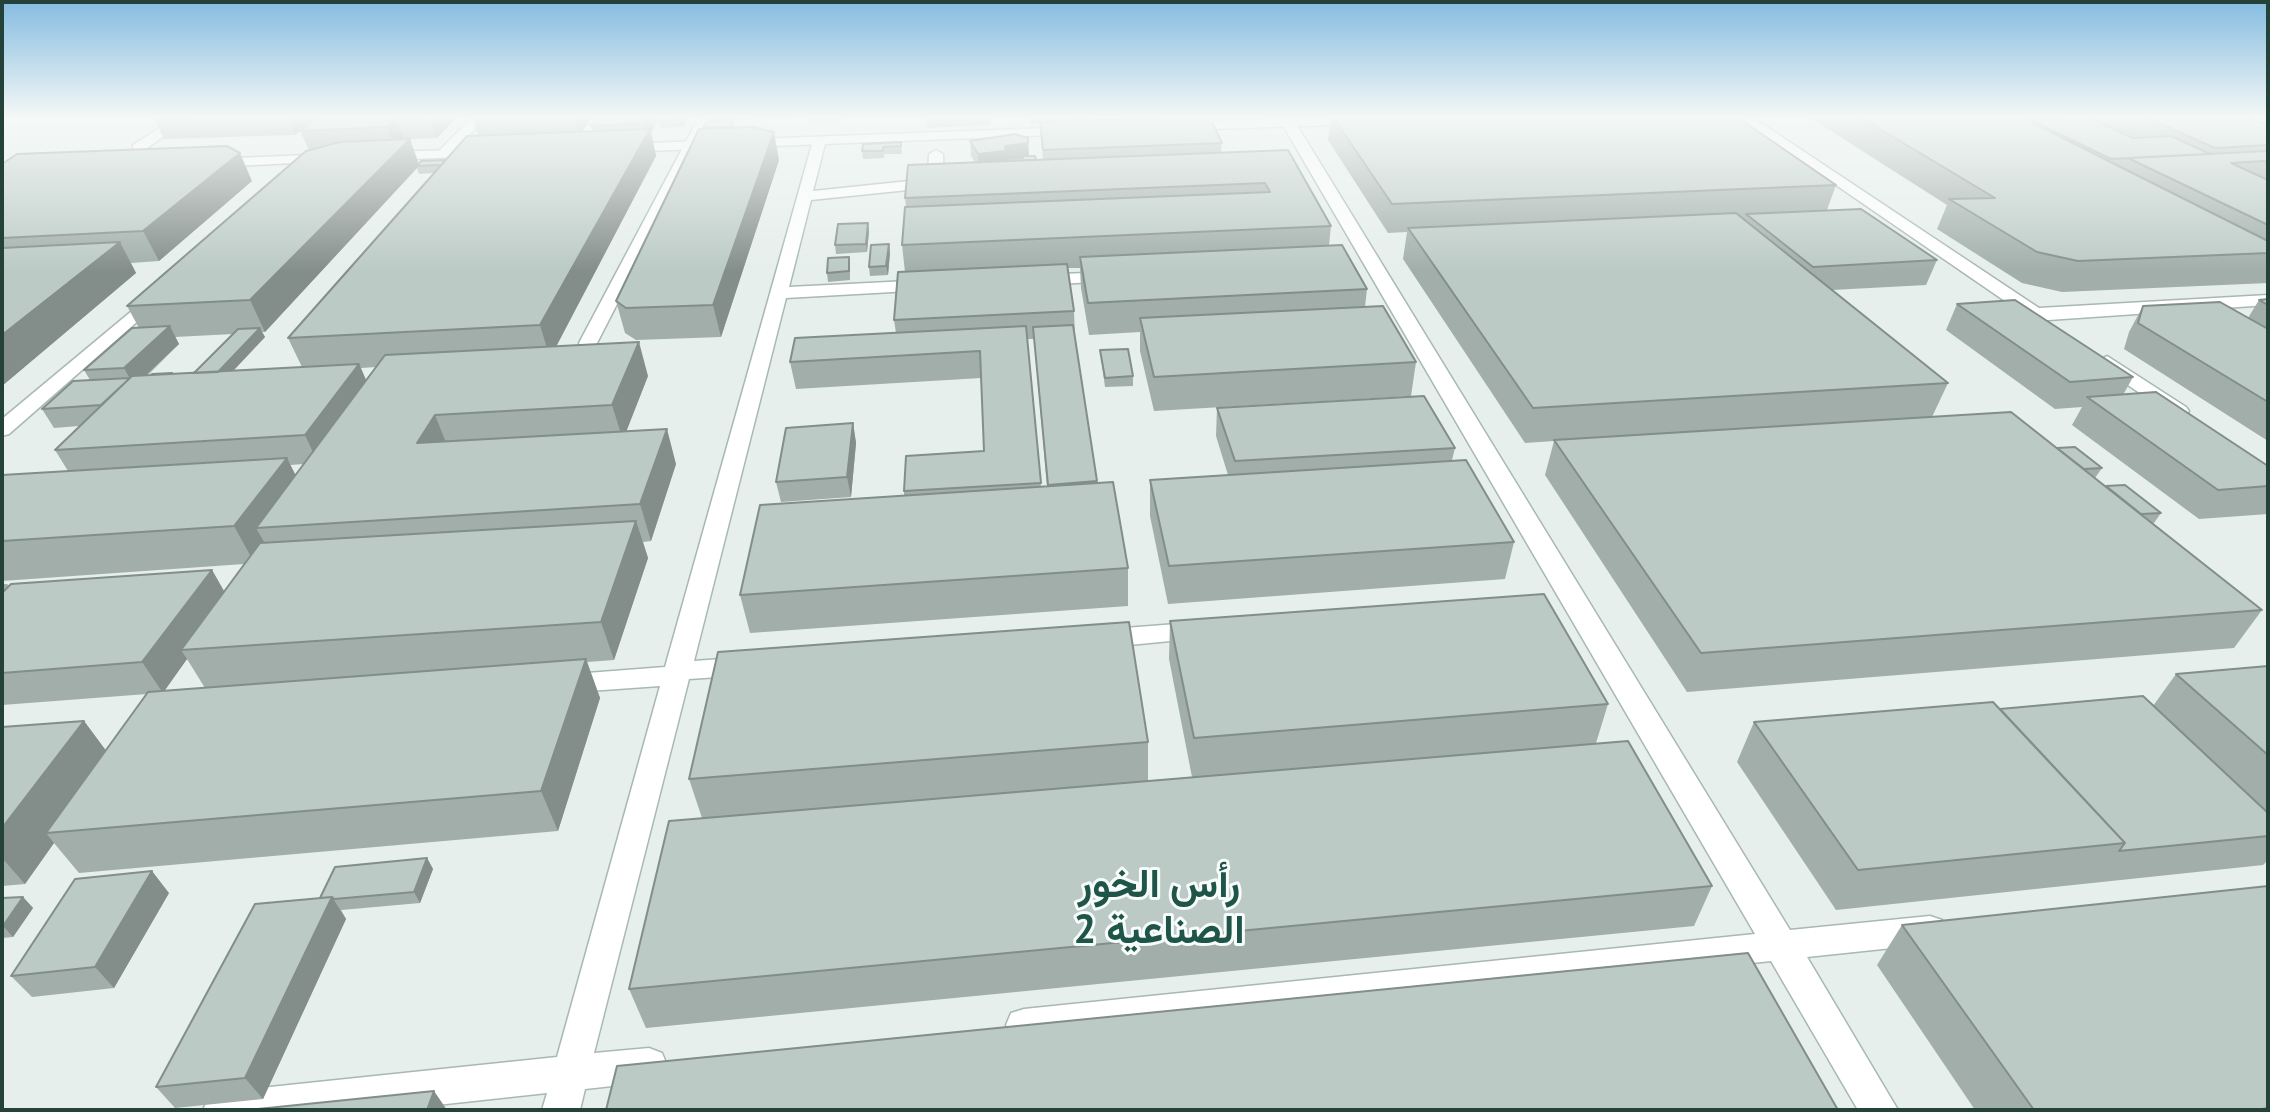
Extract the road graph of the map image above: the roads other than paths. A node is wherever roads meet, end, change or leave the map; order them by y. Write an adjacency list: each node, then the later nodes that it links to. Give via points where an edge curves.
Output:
1 (303, 169): 9 (street)
2 (461, 169): 8 (street)
3 (679, 169): 21 (street)
4 (811, 169): 10 (street)
5 (940, 169): 10 (street, via 943,183)
6 (1305, 169): 11 (street)
7 (1821, 169): 19 (street)
8 (455, 176)
9 (290, 180)
10 (804, 196): 17 (street)
11 (1373, 264): 12 (street); 25 (street)
12 (1346, 266)
13 (1130, 276): 14 (street)
14 (1021, 281)
15 (170, 284): 24 (street)
16 (944, 285): 17 (street)
17 (778, 293): 30 (street)
18 (2268, 300): 19 (street)
19 (2035, 314): 20 (street)
20 (2061, 331)
21 (588, 343)
22 (2087, 349): 23 (street)
23 (2190, 419)
24 (2, 430)
25 (1575, 603): 26 (street); 33 (street)
26 (1549, 605)
27 (1224, 629): 28 (street)
28 (1067, 641)
29 (768, 664): 30 (street)
30 (677, 674): 31 (street); 36 (street)
31 (540, 686)
32 (1968, 926): 33 (street)
33 (1781, 946): 34 (street); 39 (street)
34 (996, 1028)
35 (680, 1061): 36 (street)
36 (571, 1074): 37 (street); 38 (street)
37 (222, 1110)
38 (561, 1110)
39 (1879, 1110)

